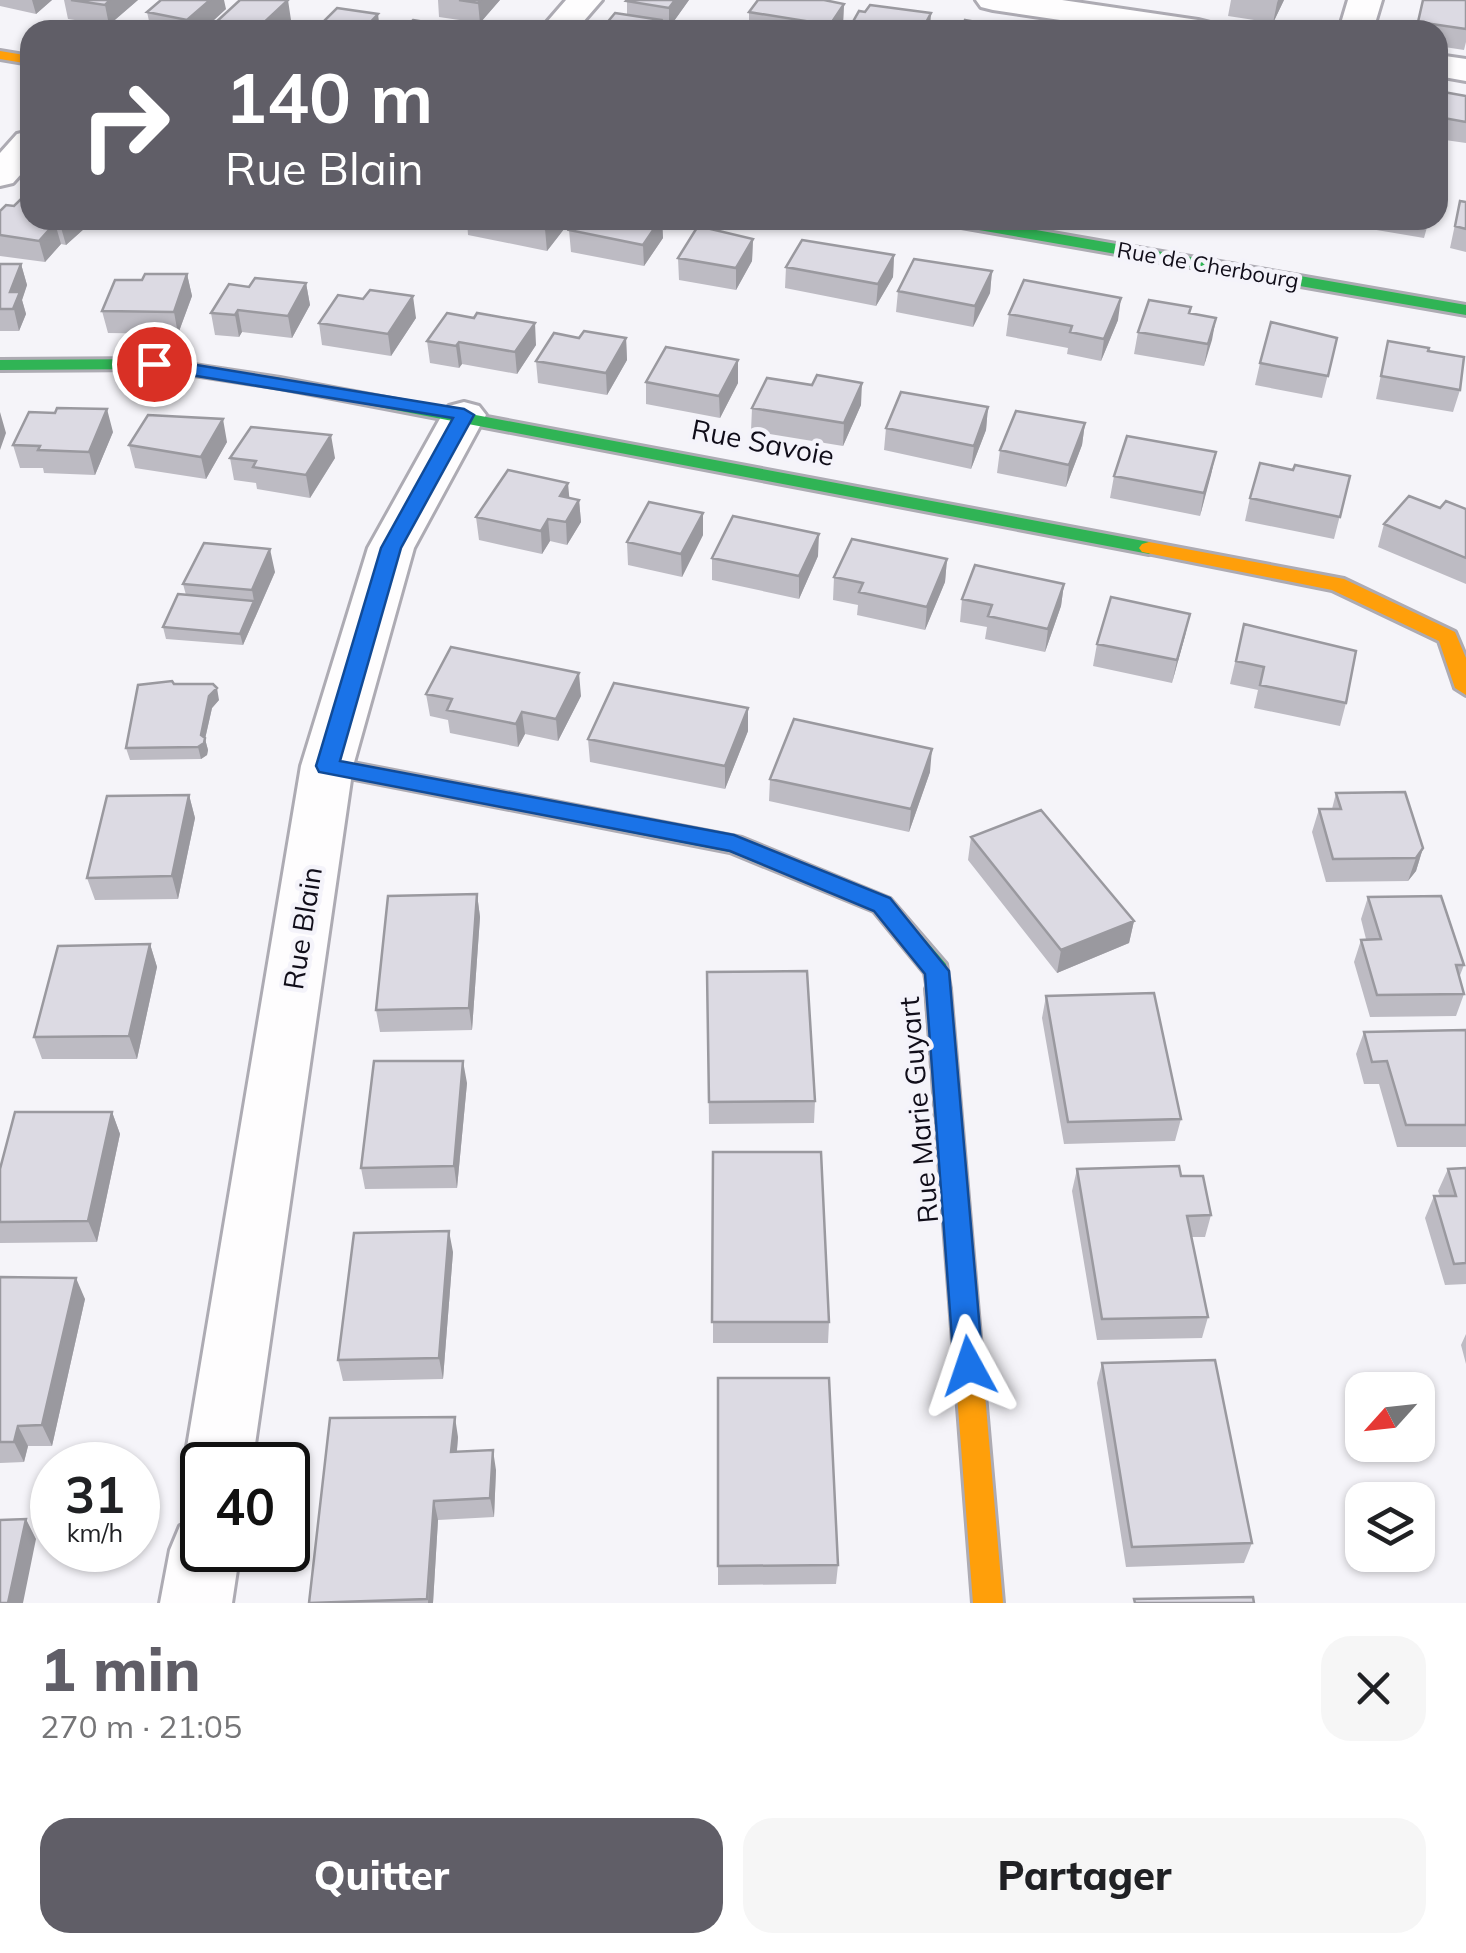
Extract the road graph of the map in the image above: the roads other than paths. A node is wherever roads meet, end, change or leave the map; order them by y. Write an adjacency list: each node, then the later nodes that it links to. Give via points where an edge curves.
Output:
1 (585, 0): 3 (street)
2 (993, 0): 4 (street)
3 (566, 20)
4 (1130, 20)
5 (20, 153): 6 (street)
6 (0, 174)
7 (1007, 230): 8 (street, Rue de Cherbourg)
8 (1466, 310)
9 (0, 365): 10 (street, Rue Savoie, via 154,364)
10 (464, 415): 11 (street, Rue Savoie, via 1337,584 1448,637); 12 (street, Rue Blain, via 391,548)
11 (1466, 688)
12 (327, 766): 13 (street, Rue Blain); 16 (street, Rue Marie Guyart, via 734,844 882,905 937,971)
13 (222, 1442)
14 (201, 1572): 15 (street)
15 (196, 1603)
16 (988, 1603)

